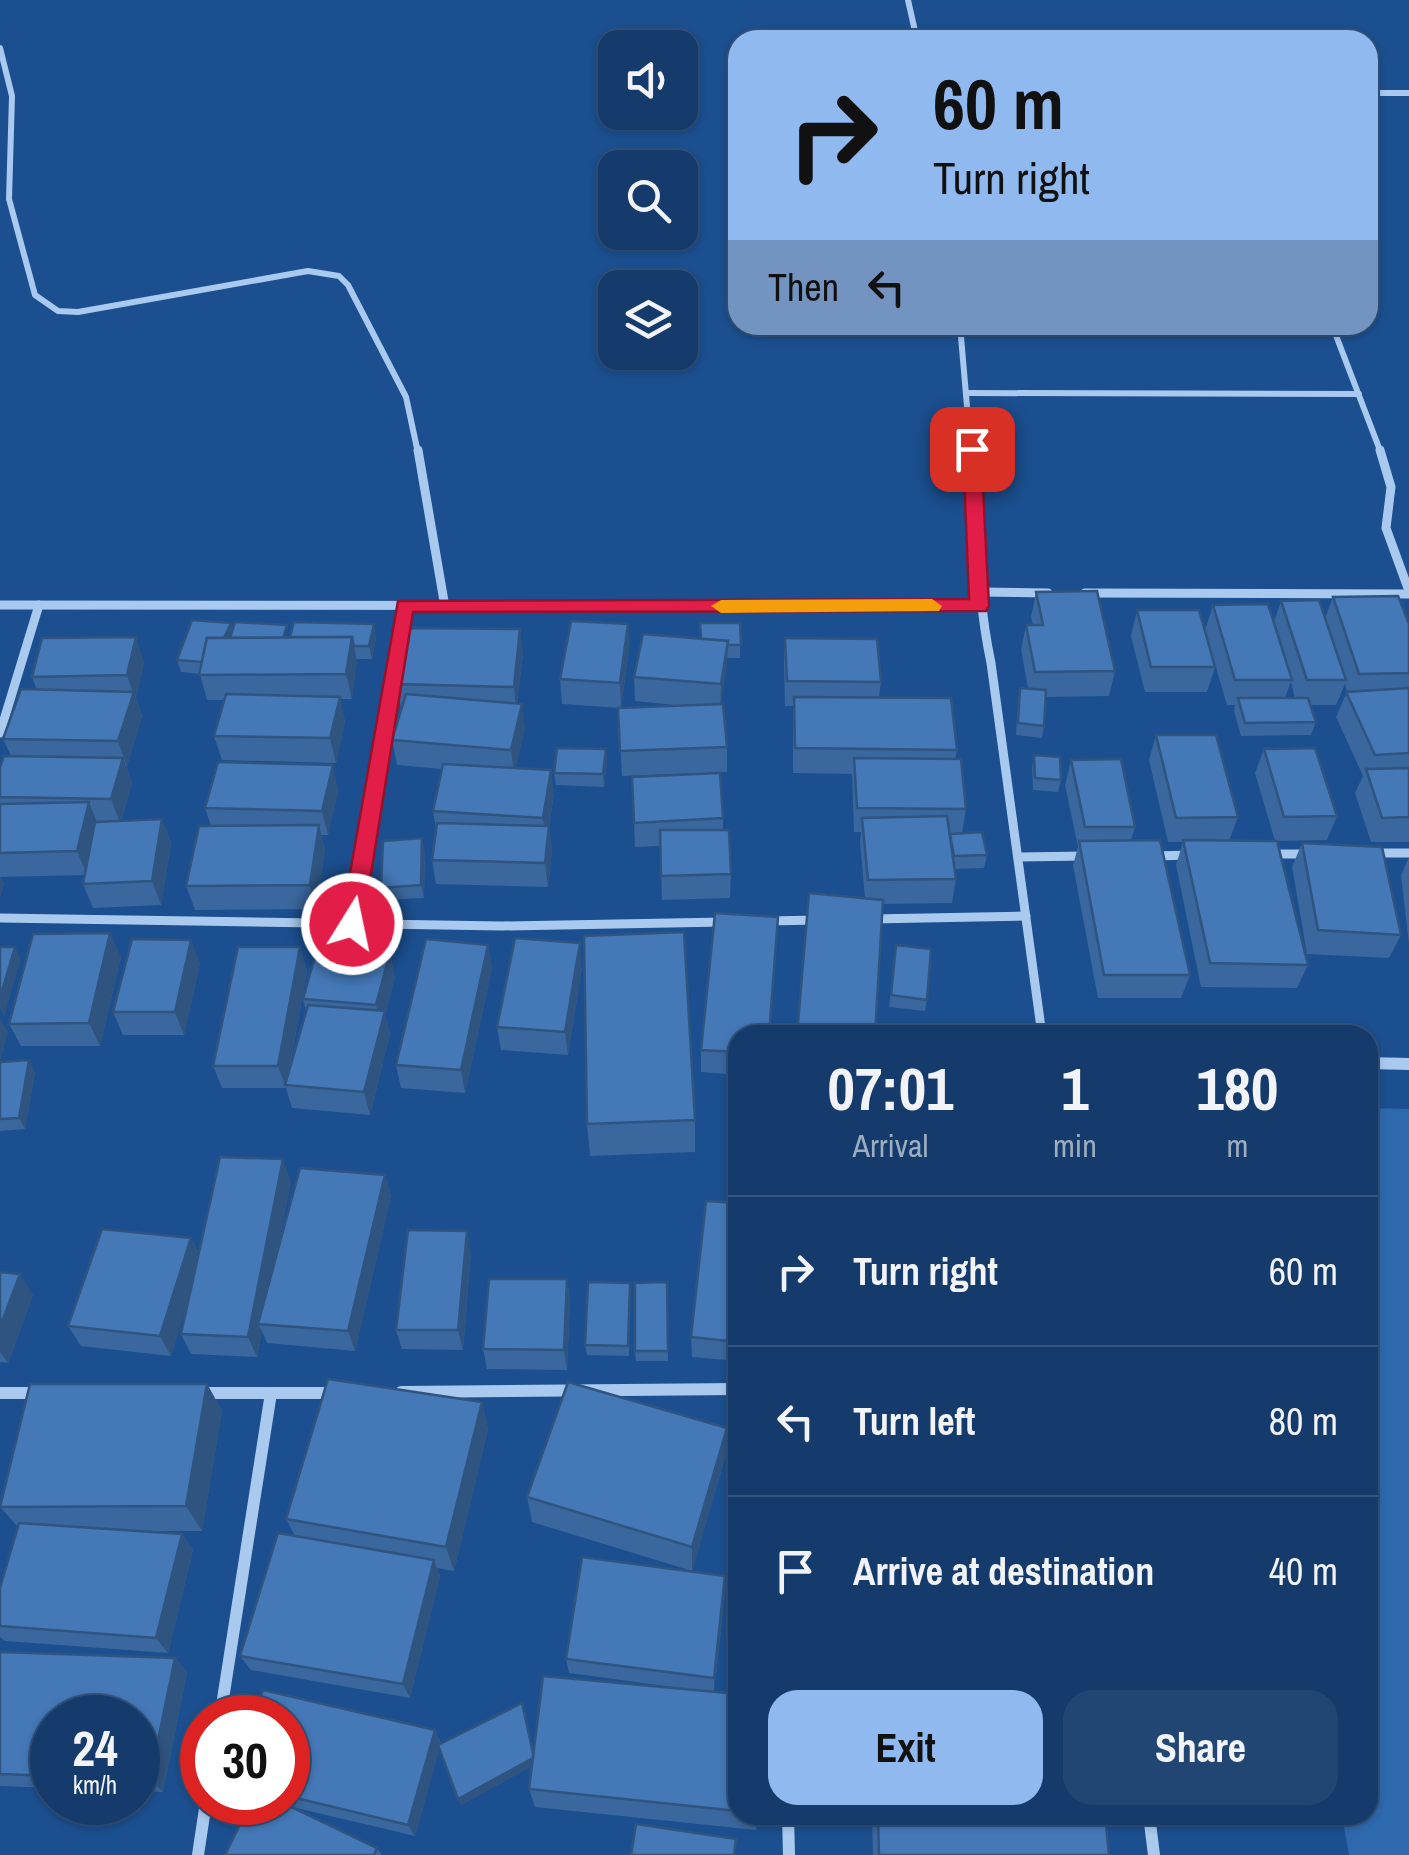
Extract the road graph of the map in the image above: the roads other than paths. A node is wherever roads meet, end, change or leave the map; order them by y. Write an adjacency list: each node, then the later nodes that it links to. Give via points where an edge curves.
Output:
1 (908, 0): 2 (street)
2 (915, 30)
3 (0, 48): 6 (street, via 12,96)
4 (1378, 93): 5 (street)
5 (1409, 93)
6 (14, 217): 7 (street); 20 (street, via 35,294 58,311 98,310 308,271 339,276 406,397)
7 (0, 220)
8 (961, 335): 10 (street)
9 (1336, 335): 11 (street)
10 (968, 393): 11 (street); 12 (street)
11 (1359, 394): 15 (street, via 1389,472 1386,528)
12 (979, 592): 13 (street); 19 (street)
13 (1057, 592)
14 (1077, 593): 15 (street)
15 (1409, 593)
16 (0, 605): 17 (street)
17 (39, 605): 18 (street); 21 (street)
18 (404, 606): 20 (street); 36 (street)
19 (980, 606): 20 (street); 29 (street)
20 (445, 607)
21 (0, 733)
22 (1370, 853): 23 (street)
23 (1409, 853)
24 (1252, 854): 25 (street)
25 (1331, 854)
26 (1213, 855): 28 (street)
27 (1096, 856): 29 (street)
28 (1135, 856)
29 (1018, 857): 30 (street)
30 (1026, 916): 33 (street); 37 (street)
31 (0, 918): 36 (street)
32 (832, 920): 34 (street)
33 (852, 920)
34 (754, 921)
35 (735, 922): 36 (street)
36 (352, 924)
37 (1041, 1025)
38 (1378, 1063): 39 (street)
39 (1409, 1064)
40 (728, 1388): 42 (street)
41 (349, 1392): 46 (street)
42 (388, 1392)
43 (0, 1393): 44 (street)
44 (58, 1393)
45 (194, 1393): 46 (street)
46 (271, 1393): 47 (street)
47 (224, 1695)
48 (203, 1825): 51 (street)
49 (788, 1825): 52 (street)
50 (1150, 1825): 53 (street)
51 (198, 1855)
52 (789, 1855)
53 (1154, 1855)

